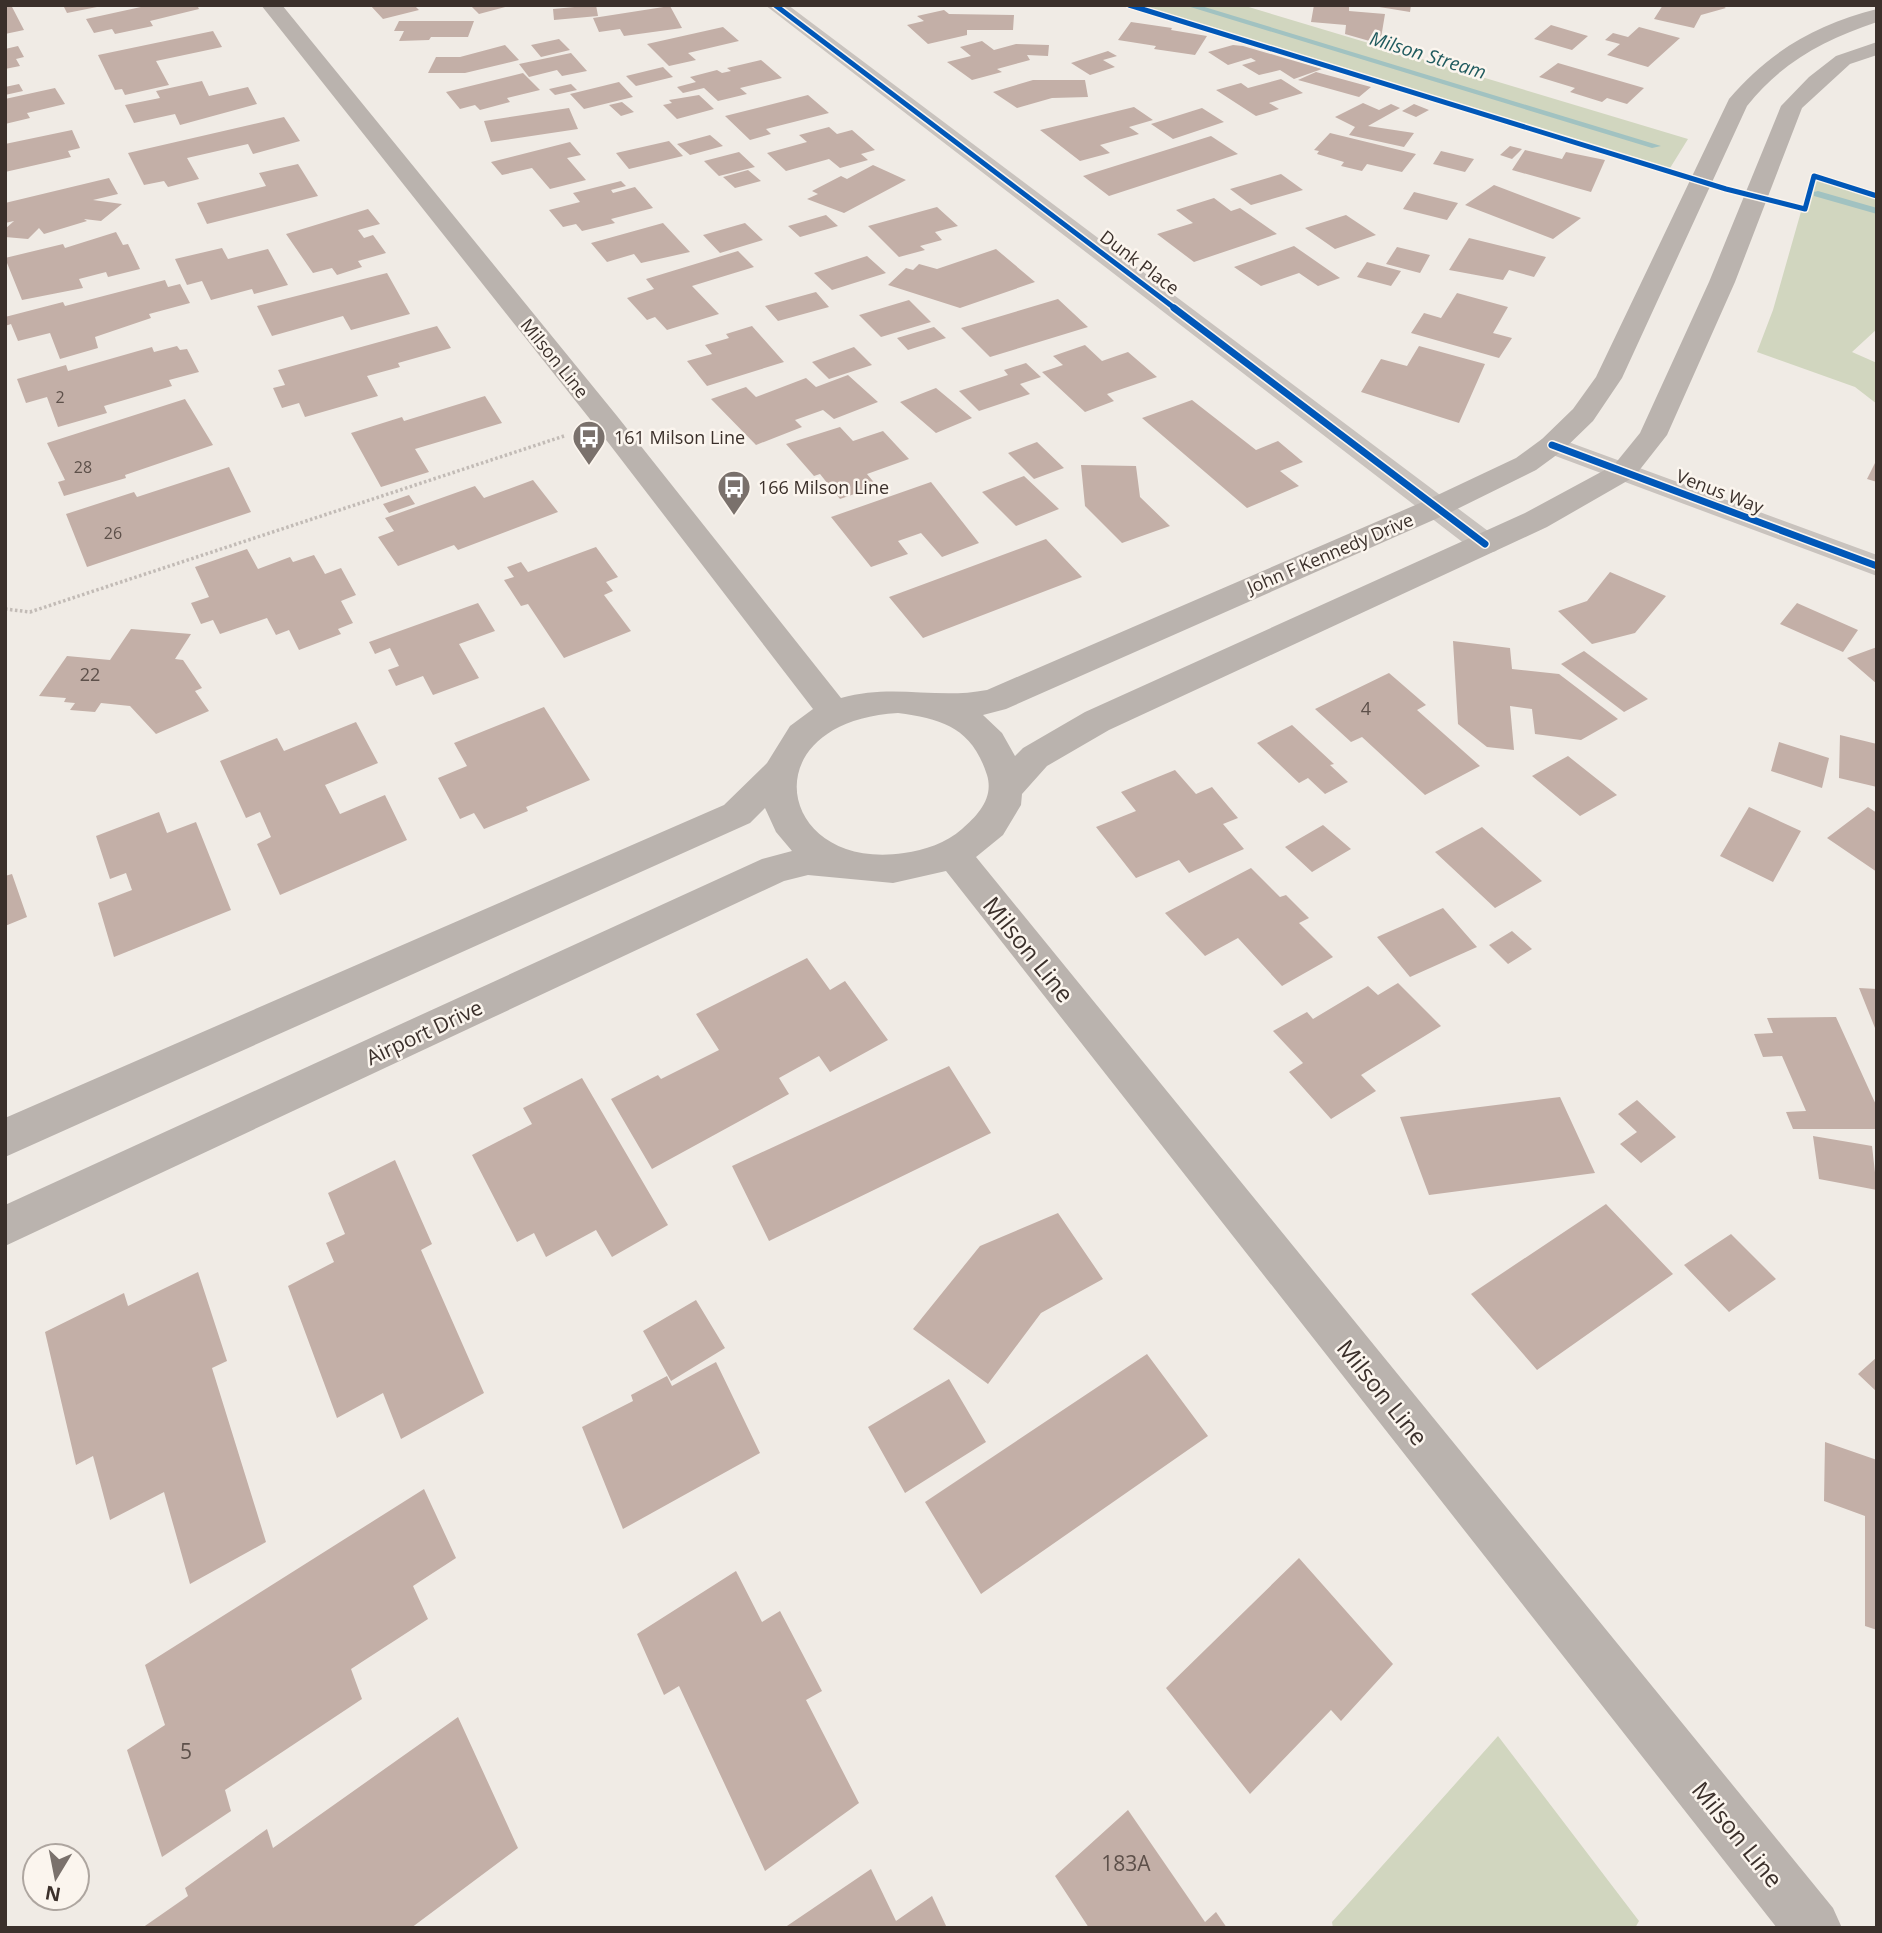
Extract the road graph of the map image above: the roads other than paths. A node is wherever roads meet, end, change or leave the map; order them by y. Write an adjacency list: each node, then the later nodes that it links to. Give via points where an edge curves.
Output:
1 (271, 5): 11 (main road, Milson Line)
2 (775, 5): 7 (street, Dunk Place)
3 (1877, 15): 5 (main road, John F Kennedy Drive, via 1820,34 1761,72 1737,104 1609,378 1583,415)
4 (1877, 48): 6 (main road, via 1843,61 1793,106 1722,282 1653,435)
5 (1552, 445): 6 (street, Venus Way); 7 (main road, John F Kennedy Drive, via 1526,464)
6 (1624, 471): 8 (main road); 9 (street, Venus Way)
7 (1437, 507): 8 (street, Dunk Place); 10 (main road, John F Kennedy Drive, via 994,701)
8 (1485, 544): 13 (main road, via 1097,721 1035,757)
9 (1877, 566)
10 (930, 705): 11 (main road, via 865,703); 13 (main road, via 960,716 979,730 1004,766)
11 (834, 713): 12 (main road, via 809,728 789,748)
12 (779, 772): 15 (main road, via 777,795 797,835 815,852); 16 (main road, via 737,814)
13 (1005, 790): 14 (main road, via 998,815 980,837)
14 (954, 855): 15 (main road, via 920,867); 18 (main road, Milson Line)
15 (848, 864): 17 (main road, Airport Drive, via 808,861 775,869)
16 (5, 1138)
17 (5, 1226)
18 (1813, 1928)

